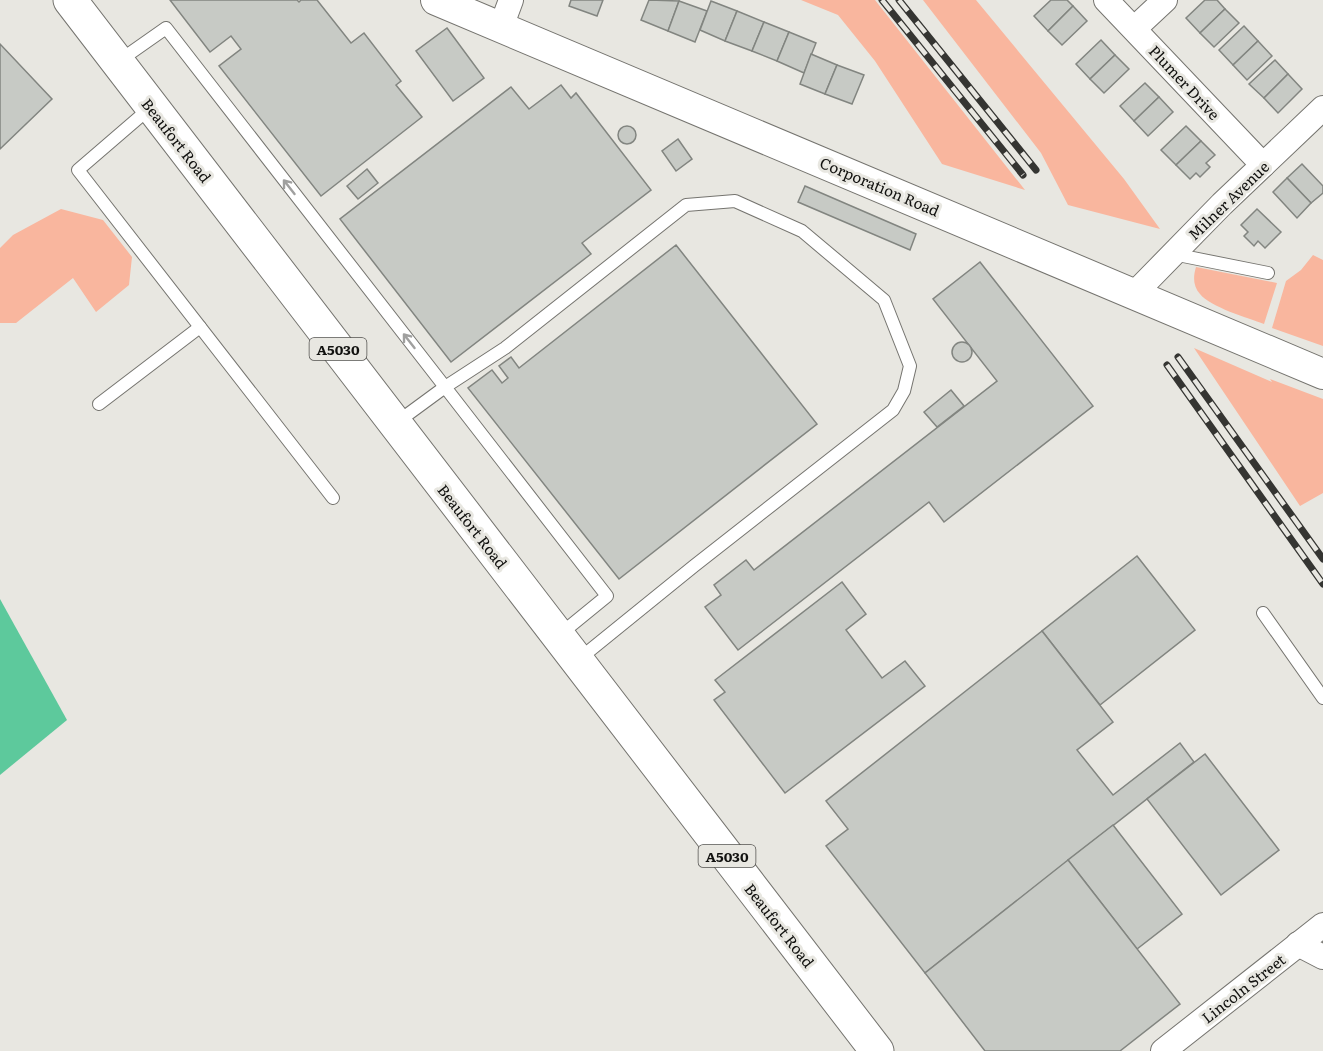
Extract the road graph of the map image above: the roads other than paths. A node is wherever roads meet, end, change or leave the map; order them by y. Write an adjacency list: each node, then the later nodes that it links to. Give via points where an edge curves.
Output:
1 (70, 0): 7 (main road, Beaufort Road / A5030)
2 (436, 0): 5 (street, Corporation Road)
3 (1106, 0): 6 (street, Plumer Drive)
4 (1165, 0): 6 (street)
5 (506, 13): 13 (street, Corporation Road)
6 (1135, 28): 10 (street, Plumer Drive)
7 (117, 62): 8 (main road, Beaufort Road / A5030); 16 (lane, one-way to 7, via 166,28)
8 (151, 107): 14 (lane, via 78,170); 18 (main road, Beaufort Road / A5030)
9 (1323, 108): 10 (street, Milner Avenue)
10 (1263, 165): 11 (street, Milner Avenue)
11 (1173, 254): 12 (lane); 13 (street, Milner Avenue)
12 (1268, 273)
13 (1134, 294): 15 (street, Corporation Road)
14 (200, 327): 17 (lane); 19 (lane)
15 (1323, 374)
16 (444, 387): 18 (lane); 21 (lane, via 607,596); 21 (lane, via 505,348 686,205 735,201 802,231 884,300 910,366 904,391 893,410 693,566)
17 (99, 404)
18 (395, 424): 21 (main road, Beaufort Road / A5030)
19 (333, 498)
20 (1263, 613): 22 (lane)
21 (568, 649): 26 (main road, Beaufort Road / A5030)
22 (1323, 698)
23 (1323, 925): 24 (street, Lincoln Street)
24 (1298, 944): 25 (street); 27 (street, Lincoln Street)
25 (1323, 957)
26 (877, 1051)
27 (1163, 1051)

